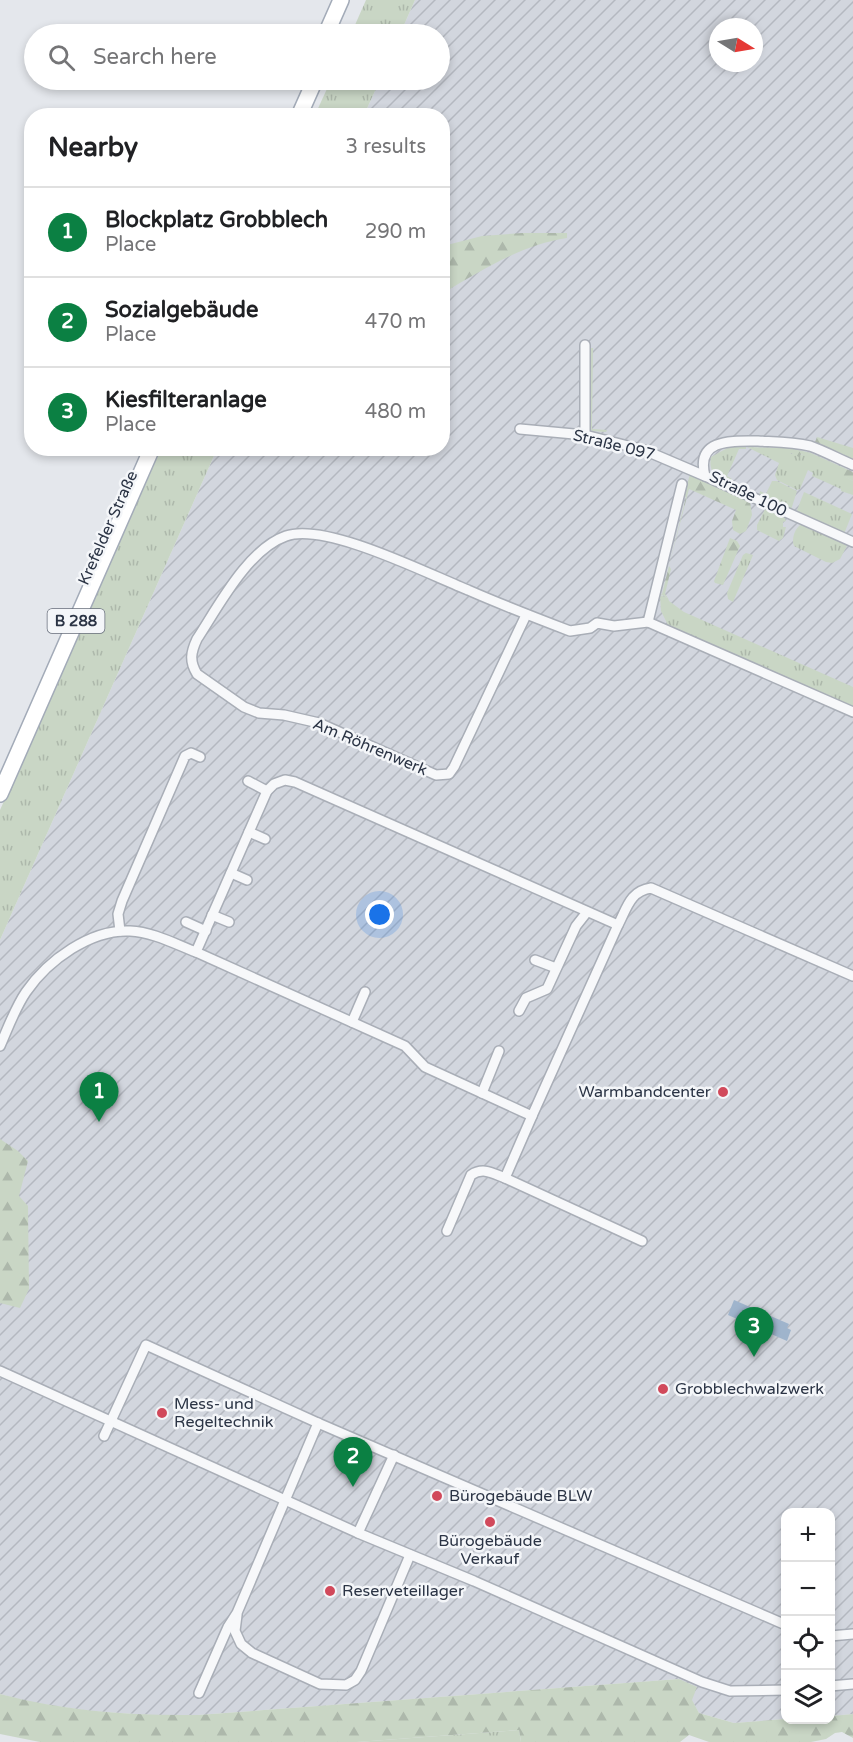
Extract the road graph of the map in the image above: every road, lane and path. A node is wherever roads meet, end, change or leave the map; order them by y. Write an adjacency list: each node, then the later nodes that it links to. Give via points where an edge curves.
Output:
1 (341, 0): 3 (main road)
2 (350, 0): 4 (main road)
3 (330, 24)
4 (339, 24)
5 (302, 90): 7 (main road)
6 (311, 90): 8 (main road)
7 (294, 108)
8 (303, 108)
9 (585, 345): 11 (street)
10 (520, 429): 11 (street, Straße 097)
11 (585, 435): 15 (street, Straße 097, via 644,450)
12 (139, 456): 22 (main road, Krefelder Straße / B 288)
13 (148, 456): 25 (main road, Krefelder Straße / B 288)
14 (853, 465): 15 (street, Straße 100, via 791,442 730,441 718,443 706,452)
15 (705, 476): 17 (street, Straße 100)
16 (682, 484): 19 (street)
17 (853, 542)
18 (526, 615): 18 (street, Am Röhrenwerk, via 367,549 315,534 286,536 262,551 239,575 197,639 192,667 244,707 319,723 436,775 449,774); 19 (street, Am Röhrenwerk, via 570,631 597,623 614,626)
19 (648, 622): 20 (street)
20 (853, 712)
21 (200, 757): 30 (street, via 191,753 185,756)
22 (0, 773)
23 (248, 781): 24 (street)
24 (267, 791): 26 (street); 32 (street, via 285,780 295,782)
25 (0, 794)
26 (249, 832): 27 (street); 28 (street)
27 (265, 839)
28 (231, 873): 29 (street); 33 (street)
29 (247, 880)
30 (122, 901): 31 (street); 37 (street, via 118,914)
31 (136, 901)
32 (587, 912): 36 (street); 41 (street)
33 (212, 915): 35 (street); 38 (street)
34 (186, 922): 38 (street)
35 (229, 922)
36 (618, 925): 42 (street, via 634,895 651,888); 49 (street)
37 (120, 931): 39 (street, via 152,934); 46 (street, via 81,944 48,968 26,992)
38 (206, 931): 39 (street)
39 (196, 952): 45 (street)
40 (535, 960): 41 (street)
41 (556, 968): 44 (street, via 547,989 526,998)
42 (853, 976)
43 (366, 992): 45 (street)
44 (519, 1011)
45 (352, 1022): 48 (street, via 405,1046 425,1067)
46 (0, 1046)
47 (499, 1051): 48 (street)
48 (482, 1093): 49 (street)
49 (532, 1116): 50 (street)
50 (505, 1178): 51 (street, via 486,1170 471,1174); 52 (street)
51 (447, 1231)
52 (642, 1241)
53 (0, 1371): 54 (street)
54 (110, 1421): 55 (street, via 146,1345); 56 (street); 58 (street)
55 (318, 1423): 57 (street); 58 (street)
56 (104, 1436)
57 (394, 1455): 59 (street); 62 (street)
58 (285, 1501): 59 (street); 61 (street)
59 (358, 1533): 60 (street)
60 (410, 1555): 61 (street, via 360,1671 346,1685 320,1684 252,1653 241,1644 235,1631); 67 (street, via 702,1682 730,1691)
61 (237, 1613): 68 (street)
62 (781, 1623)
63 (853, 1634): 64 (street)
64 (835, 1636)
65 (853, 1684): 66 (street)
66 (835, 1686)
67 (781, 1690)
68 (199, 1694)

